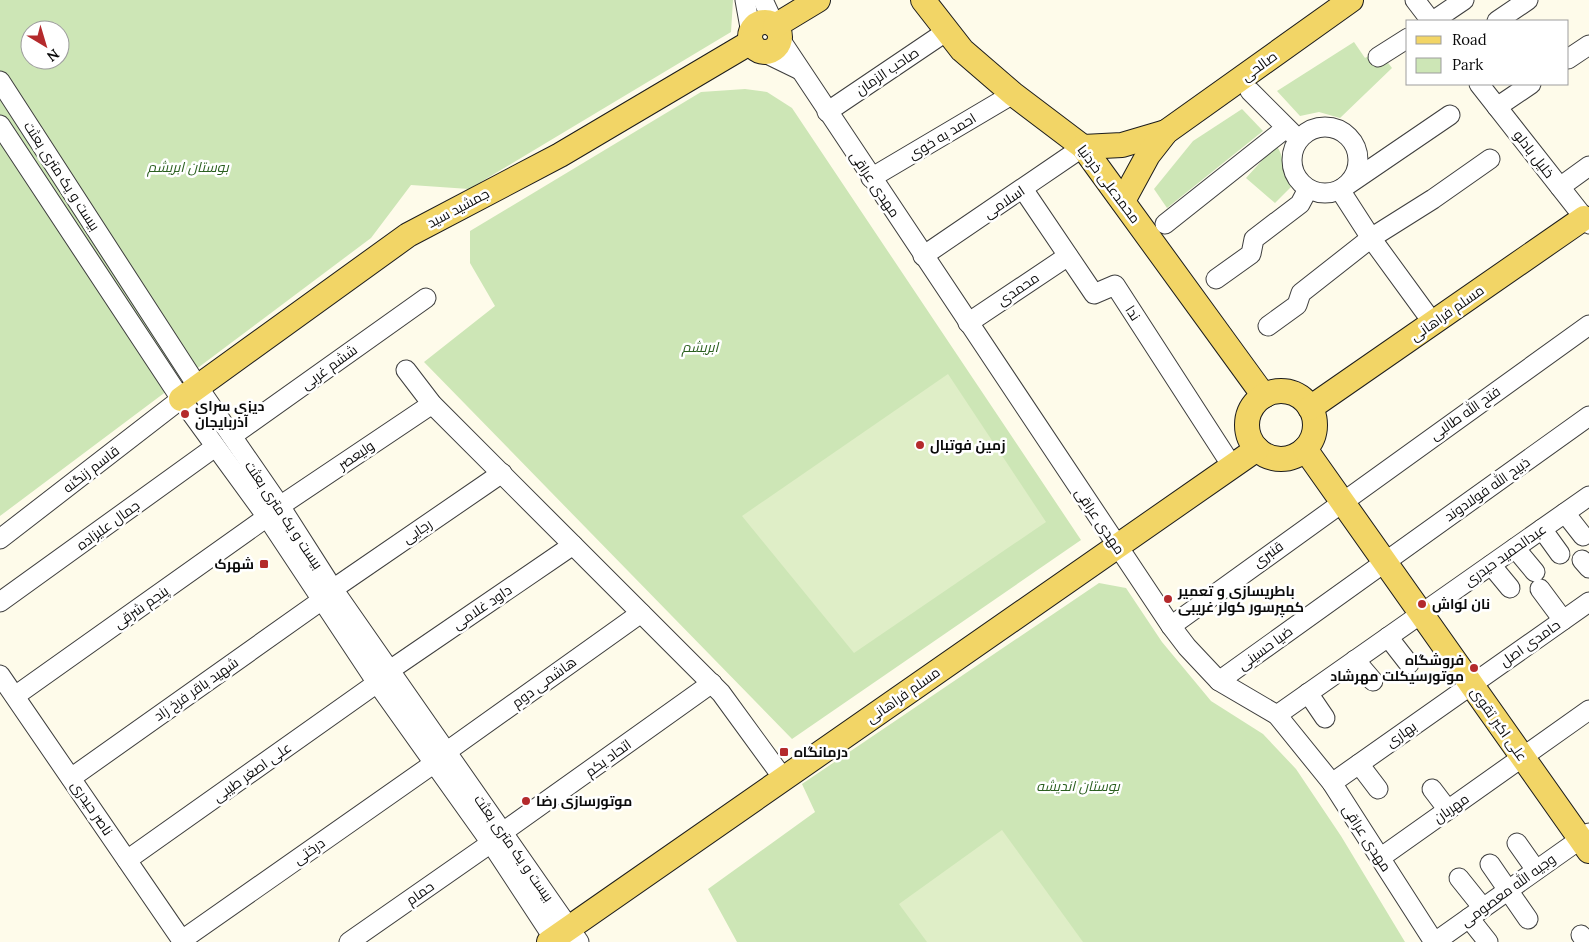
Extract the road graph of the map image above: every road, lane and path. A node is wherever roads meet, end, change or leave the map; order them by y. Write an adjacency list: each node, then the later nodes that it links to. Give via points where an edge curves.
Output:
1 (745, 0): 13 (street)
2 (763, 0): 13 (street)
3 (818, 0): 13 (main road, جمشید سید)
4 (923, 0): 12 (main road, محمدعلی خردنیا)
5 (1351, 0): 27 (main road, صالحی)
6 (1414, 0): 9 (street)
7 (1464, 0): 10 (street)
8 (1528, 0): 11 (street)
9 (1431, 20)
10 (1434, 20)
11 (1498, 20)
12 (947, 31): 22 (main road, محمدعلی خردنیا, via 962,50); 24 (street, صاحب الزمان)
13 (764, 38): 24 (street, مهدی عراقی, via 798,69); 50 (main road, جمشید سید, via 560,156 408,235)
14 (1406, 39): 16 (street)
15 (1589, 45): 17 (street)
16 (1378, 58)
17 (1569, 58)
18 (0, 80): 50 (street, بیست و یک متری بعثت)
19 (1480, 85): 23 (street, خلیل بادلو)
20 (1529, 85): 23 (street)
21 (1250, 91): 28 (street)
22 (1013, 94): 29 (main road, محمدعلی خردنیا); 32 (street, احمد به خوی)
23 (1497, 106): 34 (street, خلیل بادلو)
24 (827, 112): 32 (street, مهدی عراقی)
25 (1450, 115): 36 (street)
26 (0, 125): 50 (street, بیست و یک متری بعثت)
27 (1166, 132): 29 (main road, صالحی, via 1122,145); 37 (main road, صالحی, via 1148,155)
28 (1293, 134): 33 (street, via 1294,172); 36 (street, via 1317,129 1338,130 1347,136 1357,154 1358,165 1355,175); 39 (street)
29 (1083, 147): 35 (street, اسلامی); 37 (main road, محمدعلی خردنیا)
30 (1490, 159): 40 (street)
31 (1589, 166): 34 (street)
32 (871, 178): 41 (street, مهدی عراقی)
33 (1308, 188): 36 (street, via 1324,193); 43 (street, via 1300,204 1254,239 1251,254)
34 (1560, 188): 38 (street, خلیل بادلو)
35 (1022, 189): 41 (street, اسلامی); 42 (street, ندا)
36 (1340, 190): 40 (street)
37 (1123, 201): 51 (main road, محمدعلی خردنیا)
38 (1586, 221): 46 (main road, مسلم فراهانی)
39 (1166, 224)
40 (1371, 238): 46 (street); 48 (street, via 1301,293 1297,305)
41 (923, 256): 45 (street, مهدی عراقی)
42 (1068, 256): 45 (street, محمدی); 59 (street, ندا, via 1094,294 1115,285)
43 (1216, 279)
44 (426, 298): 55 (street, ششم غربی)
45 (968, 323): 69 (street, مهدی عراقی)
46 (1433, 323): 53 (main road, مسلم فراهانی)
47 (1589, 325): 62 (street, فتح الله طالبی)
48 (1268, 326)
49 (406, 370): 52 (street)
50 (190, 393): 55 (street, بیست و یک متری بعثت); 56 (street, بیست و یک متری بعثت); 67 (street, قاسم زنگنه)
51 (1264, 396): 53 (main road, via 1279,392 1295,394); 57 (main road, via 1256,402 1248,421 1248,431)
52 (432, 404): 60 (street); 63 (street, ولیعصر)
53 (1310, 408): 58 (main road, via 1315,430)
54 (1589, 416): 72 (street, ذبیح الله فولادوند)
55 (232, 436): 63 (street, بیست و یک متری بعثت)
56 (215, 447): 63 (street, بیست و یک متری بعثت); 76 (street, جمال علیزاده)
57 (1257, 449): 58 (main road, via 1281,459); 59 (main road, مسلم فراهانی)
58 (1305, 450): 62 (main road, علی اکبر تقوی)
59 (1232, 466): 69 (main road, مسلم فراهانی)
60 (502, 474): 68 (street); 75 (street, رجایی)
61 (1589, 496): 64 (street, عبدالحمید حیدری)
62 (1341, 501): 72 (main road, علی اکبر تقوی); 81 (street, قنبری)
63 (274, 512): 75 (street, بیست و یک متری بعثت); 92 (street, پنجم شرقی)
64 (1565, 513): 65 (street, عبدالحمید حیدری); 66 (street)
65 (1542, 529): 70 (street, عبدالحمید حیدری); 71 (street)
66 (1583, 536)
67 (0, 539)
68 (573, 545): 78 (street); 86 (street, داود غلامی)
69 (1118, 546): 81 (street, مهدی عراقی); 100 (main road, مسلم فراهانی)
70 (1515, 548): 73 (street, عبدالحمید حیدری); 80 (street)
71 (1560, 554)
72 (1384, 562): 79 (main road, علی اکبر تقوی); 87 (street, ضیا حسینی)
73 (1491, 565): 74 (street); 79 (street, عبدالحمید حیدری)
74 (1510, 588)
75 (328, 595): 86 (street, بیست و یک متری بعثت); 99 (street, شهید باقر فرخ زاد)
76 (0, 602)
77 (1589, 602): 80 (street, حامدی اصل)
78 (641, 613): 89 (street); 96 (street, هاشمی دوم)
79 (1421, 614): 82 (street, عبدالحمید حیدری); 90 (main road, علی اکبر تقوی)
80 (1563, 620): 90 (street, حامدی اصل)
81 (1170, 626): 87 (street, مهدی عراقی)
82 (1388, 637): 83 (street, عبدالحمید حیدری); 84 (street)
83 (1355, 660): 88 (street); 91 (street, عبدالحمید حیدری)
84 (1409, 664)
85 (0, 675): 92 (street, ناصر حیدری)
86 (384, 676): 96 (street, بیست و یک متری بعثت); 109 (street, علی اصغر طیبی)
87 (1219, 681): 94 (street, مهدی عراقی)
88 (1372, 681)
89 (712, 683): 100 (street); 105 (street, اتحاد یکم)
90 (1471, 685): 97 (main road, علی اکبر تقوی); 98 (street, بهاری)
91 (1308, 693): 94 (street, عبدالحمید حیدری); 95 (street)
92 (14, 696): 99 (street, ناصر حیدری)
93 (1589, 710): 97 (street, مهربان)
94 (1277, 715): 101 (street, مهدی عراقی)
95 (1325, 718)
96 (441, 757): 105 (street, بیست و یک متری بعثت); 117 (street, درختی)
97 (1522, 757): 104 (street, مهربان); 106 (main road, علی اکبر تقوی)
98 (1359, 764): 101 (street, بهاری); 102 (street)
99 (71, 778): 109 (street, ناصر حیدری)
100 (783, 778): 116 (main road, مسلم فراهانی)
101 (1332, 783): 108 (street, مهدی عراقی)
102 (1378, 789)
103 (1432, 789): 104 (street)
104 (1448, 810): 108 (street, مهربان)
105 (497, 838): 116 (street, بیست و یک متری بعثت); 118 (street, حمام)
106 (1586, 841): 111 (street, وجیه الله معصومی)
107 (1517, 843): 111 (street)
108 (1380, 858): 119 (street, مهدی عراقی)
109 (127, 860): 117 (street, ناصر حیدری)
110 (1490, 864): 113 (street)
111 (1536, 870): 113 (street, وجیه الله معصومی)
112 (1459, 878): 114 (street)
113 (1508, 891): 114 (street, وجیه الله معصومی); 115 (street)
114 (1476, 913): 119 (street, وجیه الله معصومی); 120 (street)
115 (1528, 918)
116 (561, 938)
117 (182, 941)
118 (349, 942)
119 (1435, 942)
120 (1488, 942)

